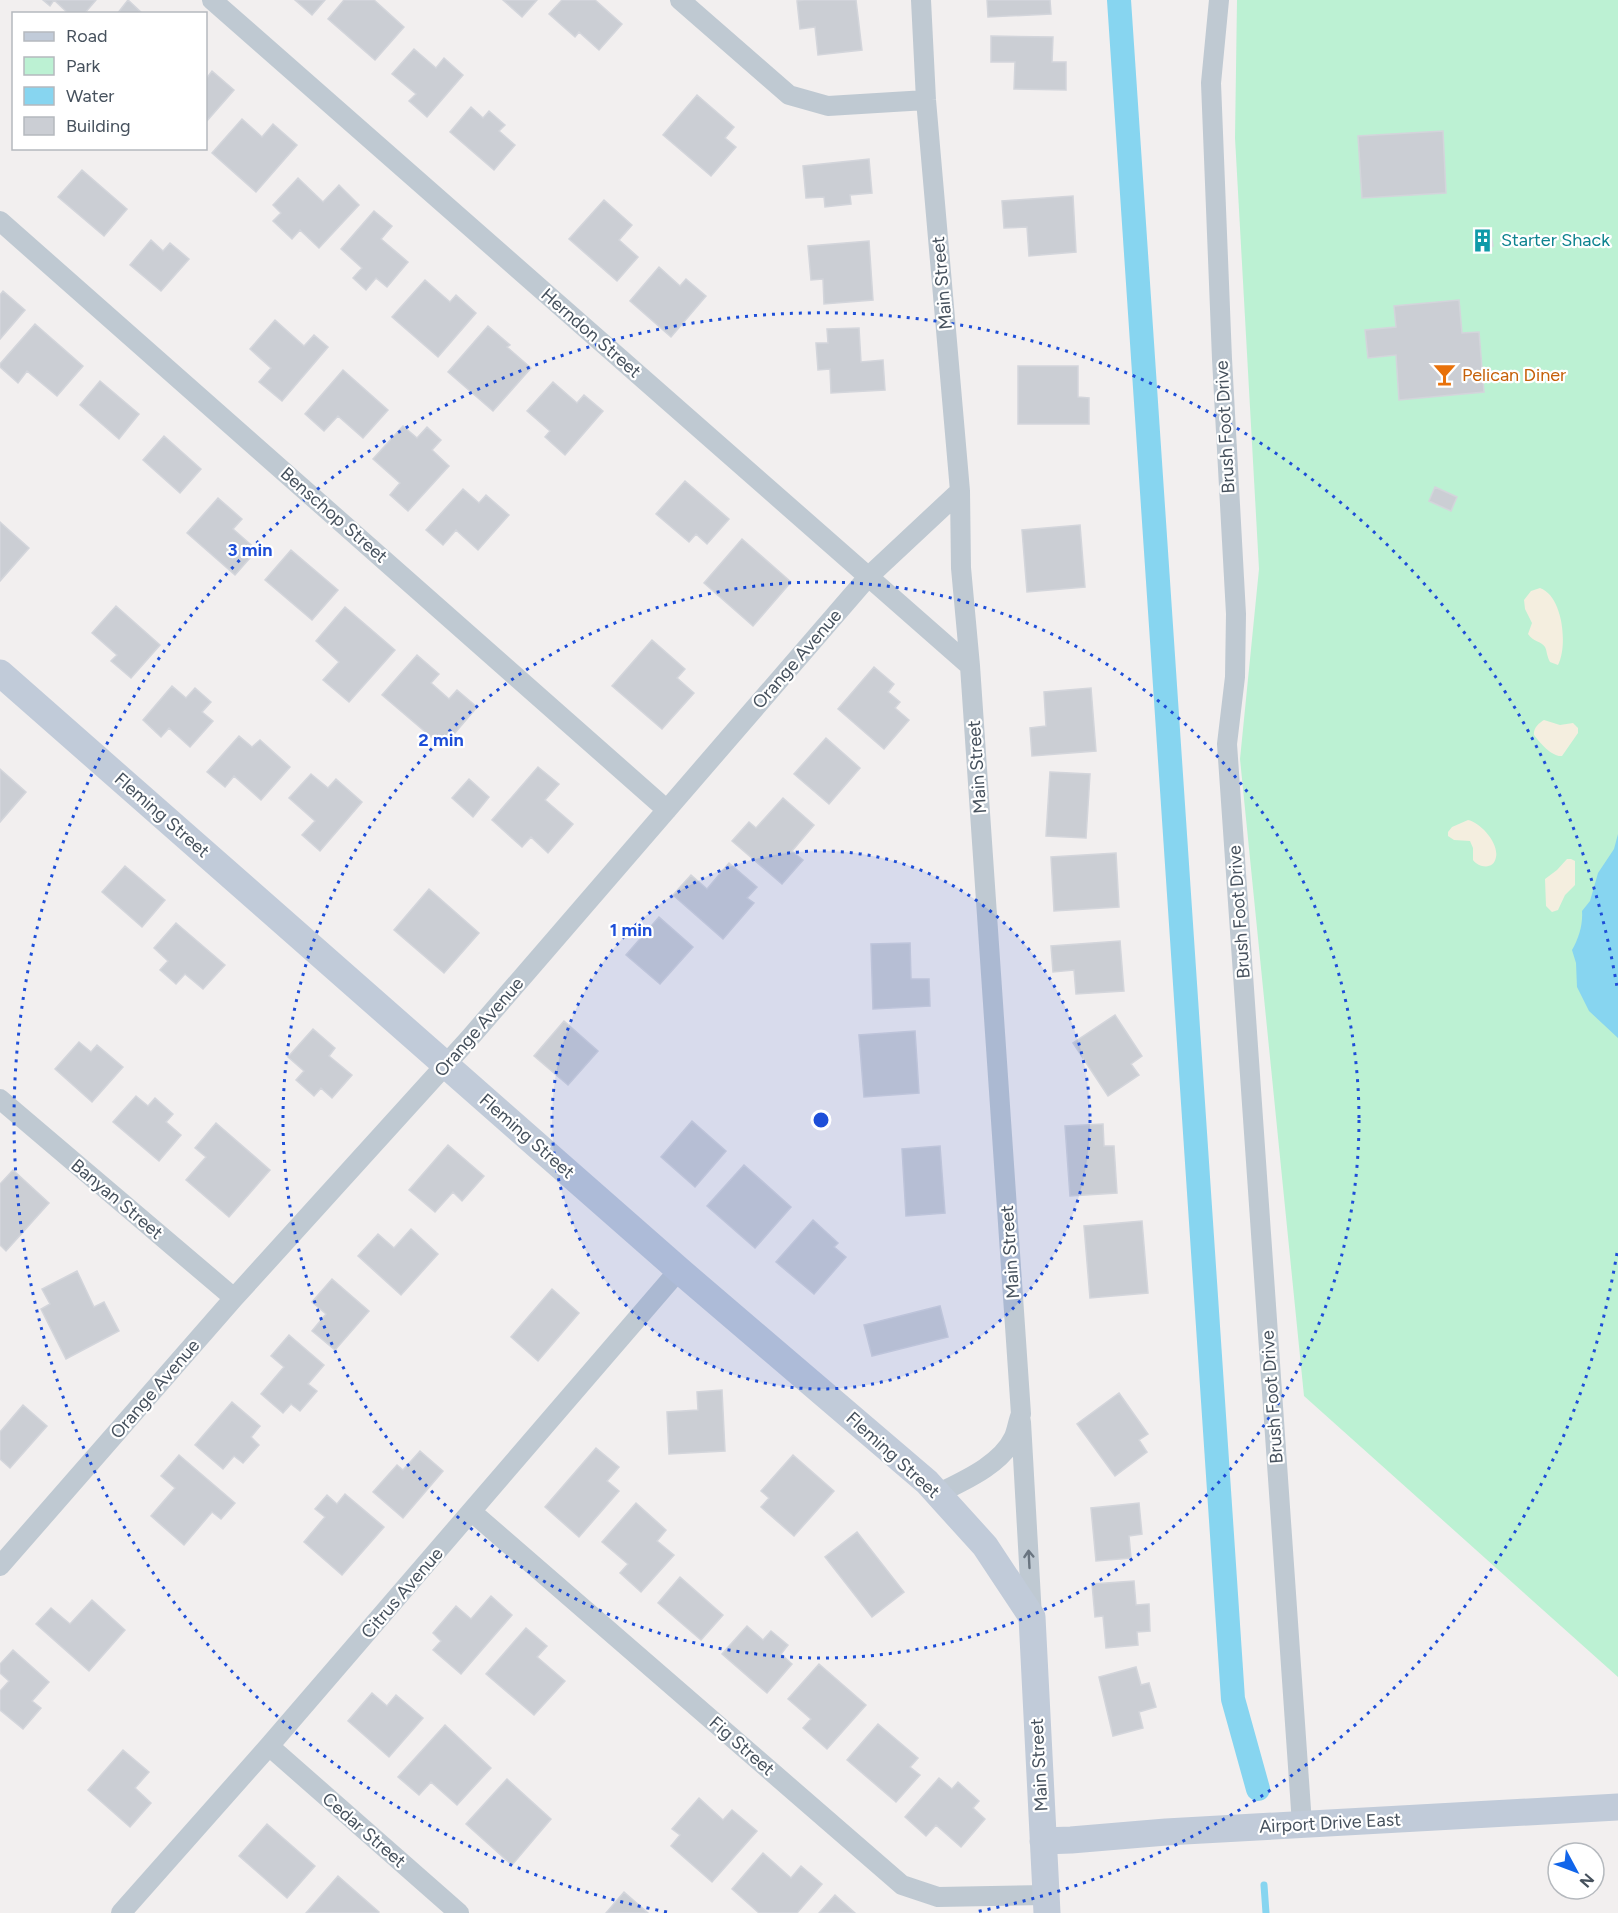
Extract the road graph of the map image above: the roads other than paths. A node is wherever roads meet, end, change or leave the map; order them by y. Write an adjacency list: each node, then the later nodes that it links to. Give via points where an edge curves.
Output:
1 (212, 0): 8 (street, Herndon Street)
2 (680, 0): 5 (street, via 789,95 828,106)
3 (921, 0): 5 (street, Main Street)
4 (1219, 0): 23 (street, Brush Foot Drive, via 1211,83 1236,614 1235,677 1227,744)
5 (926, 100): 7 (street, Main Street)
6 (0, 221): 11 (street, Benschop Street)
7 (960, 491): 8 (street, Orange Avenue); 9 (street, Main Street, via 961,568)
8 (868, 577): 9 (street, Herndon Street); 11 (street, Orange Avenue)
9 (970, 666): 16 (street, Main Street)
10 (0, 673): 12 (street, Fleming Street)
11 (667, 810): 12 (street, Orange Avenue)
12 (446, 1064): 14 (street, Fleming Street); 15 (street, Orange Avenue)
13 (0, 1099): 15 (street, Banyan Street)
14 (679, 1270): 17 (street, Fleming Street); 18 (street, Citrus Avenue)
15 (234, 1298): 19 (street, Orange Avenue)
16 (1021, 1414): 17 (street, Main Street, via 1006,1450 979,1472); 20 (street, one-way to 16)
17 (937, 1494): 20 (street, Fleming Street, via 985,1546)
18 (472, 1512): 21 (street, Citrus Avenue); 25 (street, Fig Street, via 902,1885 938,1897)
19 (0, 1566)
20 (1032, 1617): 24 (street, Main Street)
21 (269, 1746): 26 (street, Citrus Avenue); 27 (street, Cedar Street)
22 (1618, 1807): 23 (street, Airport Drive East)
23 (1302, 1824): 24 (street, Airport Drive East)
24 (1043, 1841): 25 (street, Main Street)
25 (1047, 1904)
26 (121, 1913)
27 (459, 1913)

